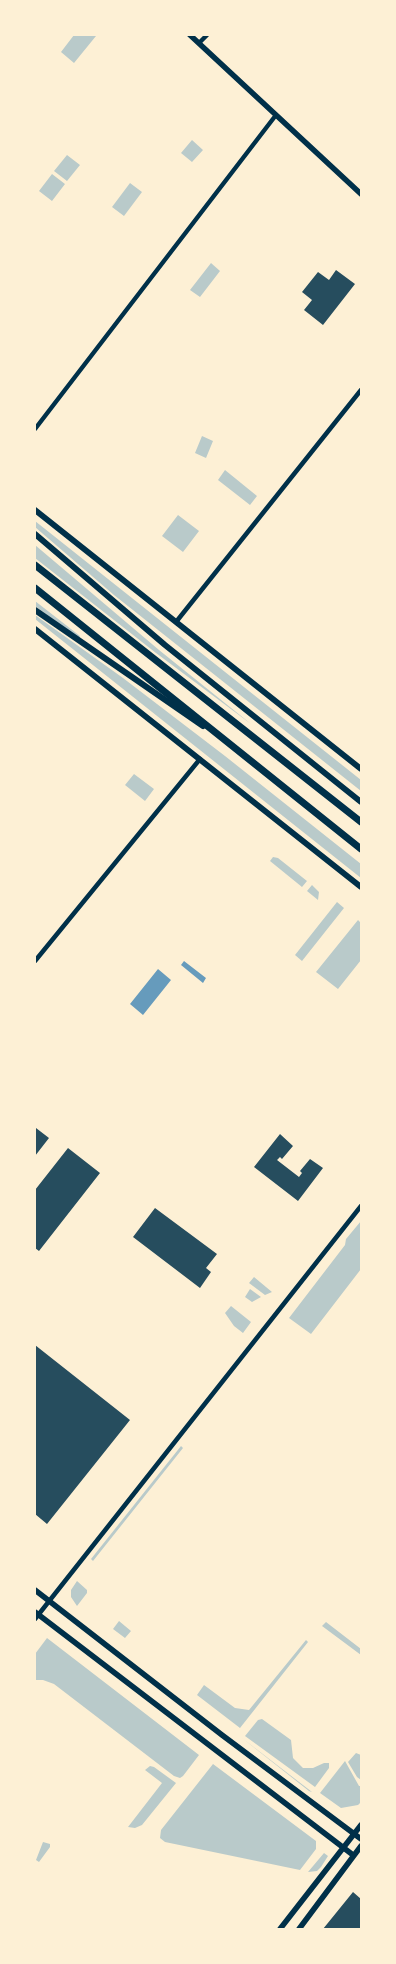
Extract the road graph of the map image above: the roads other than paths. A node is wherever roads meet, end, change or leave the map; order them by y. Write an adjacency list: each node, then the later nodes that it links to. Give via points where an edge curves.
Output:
1 (190, 35): 3 (street)
2 (208, 35): 3 (street)
3 (199, 43): 4 (street)
4 (276, 115): 5 (street); 7 (street)
5 (361, 194)
6 (361, 390): 13 (street)
7 (35, 429)
8 (35, 510): 13 (main road)
9 (35, 534): 18 (main road, via 165,645)
10 (35, 565): 19 (main road)
11 (35, 588): 15 (main road)
12 (35, 610): 15 (main road)
13 (176, 622): 17 (main road)
14 (35, 630): 16 (main road)
15 (232, 746): 20 (main road)
16 (200, 759): 21 (main road); 22 (street)
17 (361, 769)
18 (361, 802)
19 (361, 822)
20 (361, 848)
21 (361, 887)
22 (35, 961)
23 (361, 1206): 25 (street)
24 (35, 1590): 25 (street)
25 (49, 1601): 26 (street); 28 (street)
26 (36, 1615): 31 (street)
27 (361, 1826): 28 (street)
28 (354, 1834): 29 (street); 31 (street)
29 (361, 1839)
30 (361, 1846): 32 (street)
31 (344, 1848): 32 (street); 33 (street)
32 (353, 1855): 34 (street)
33 (280, 1929)
34 (299, 1929)

